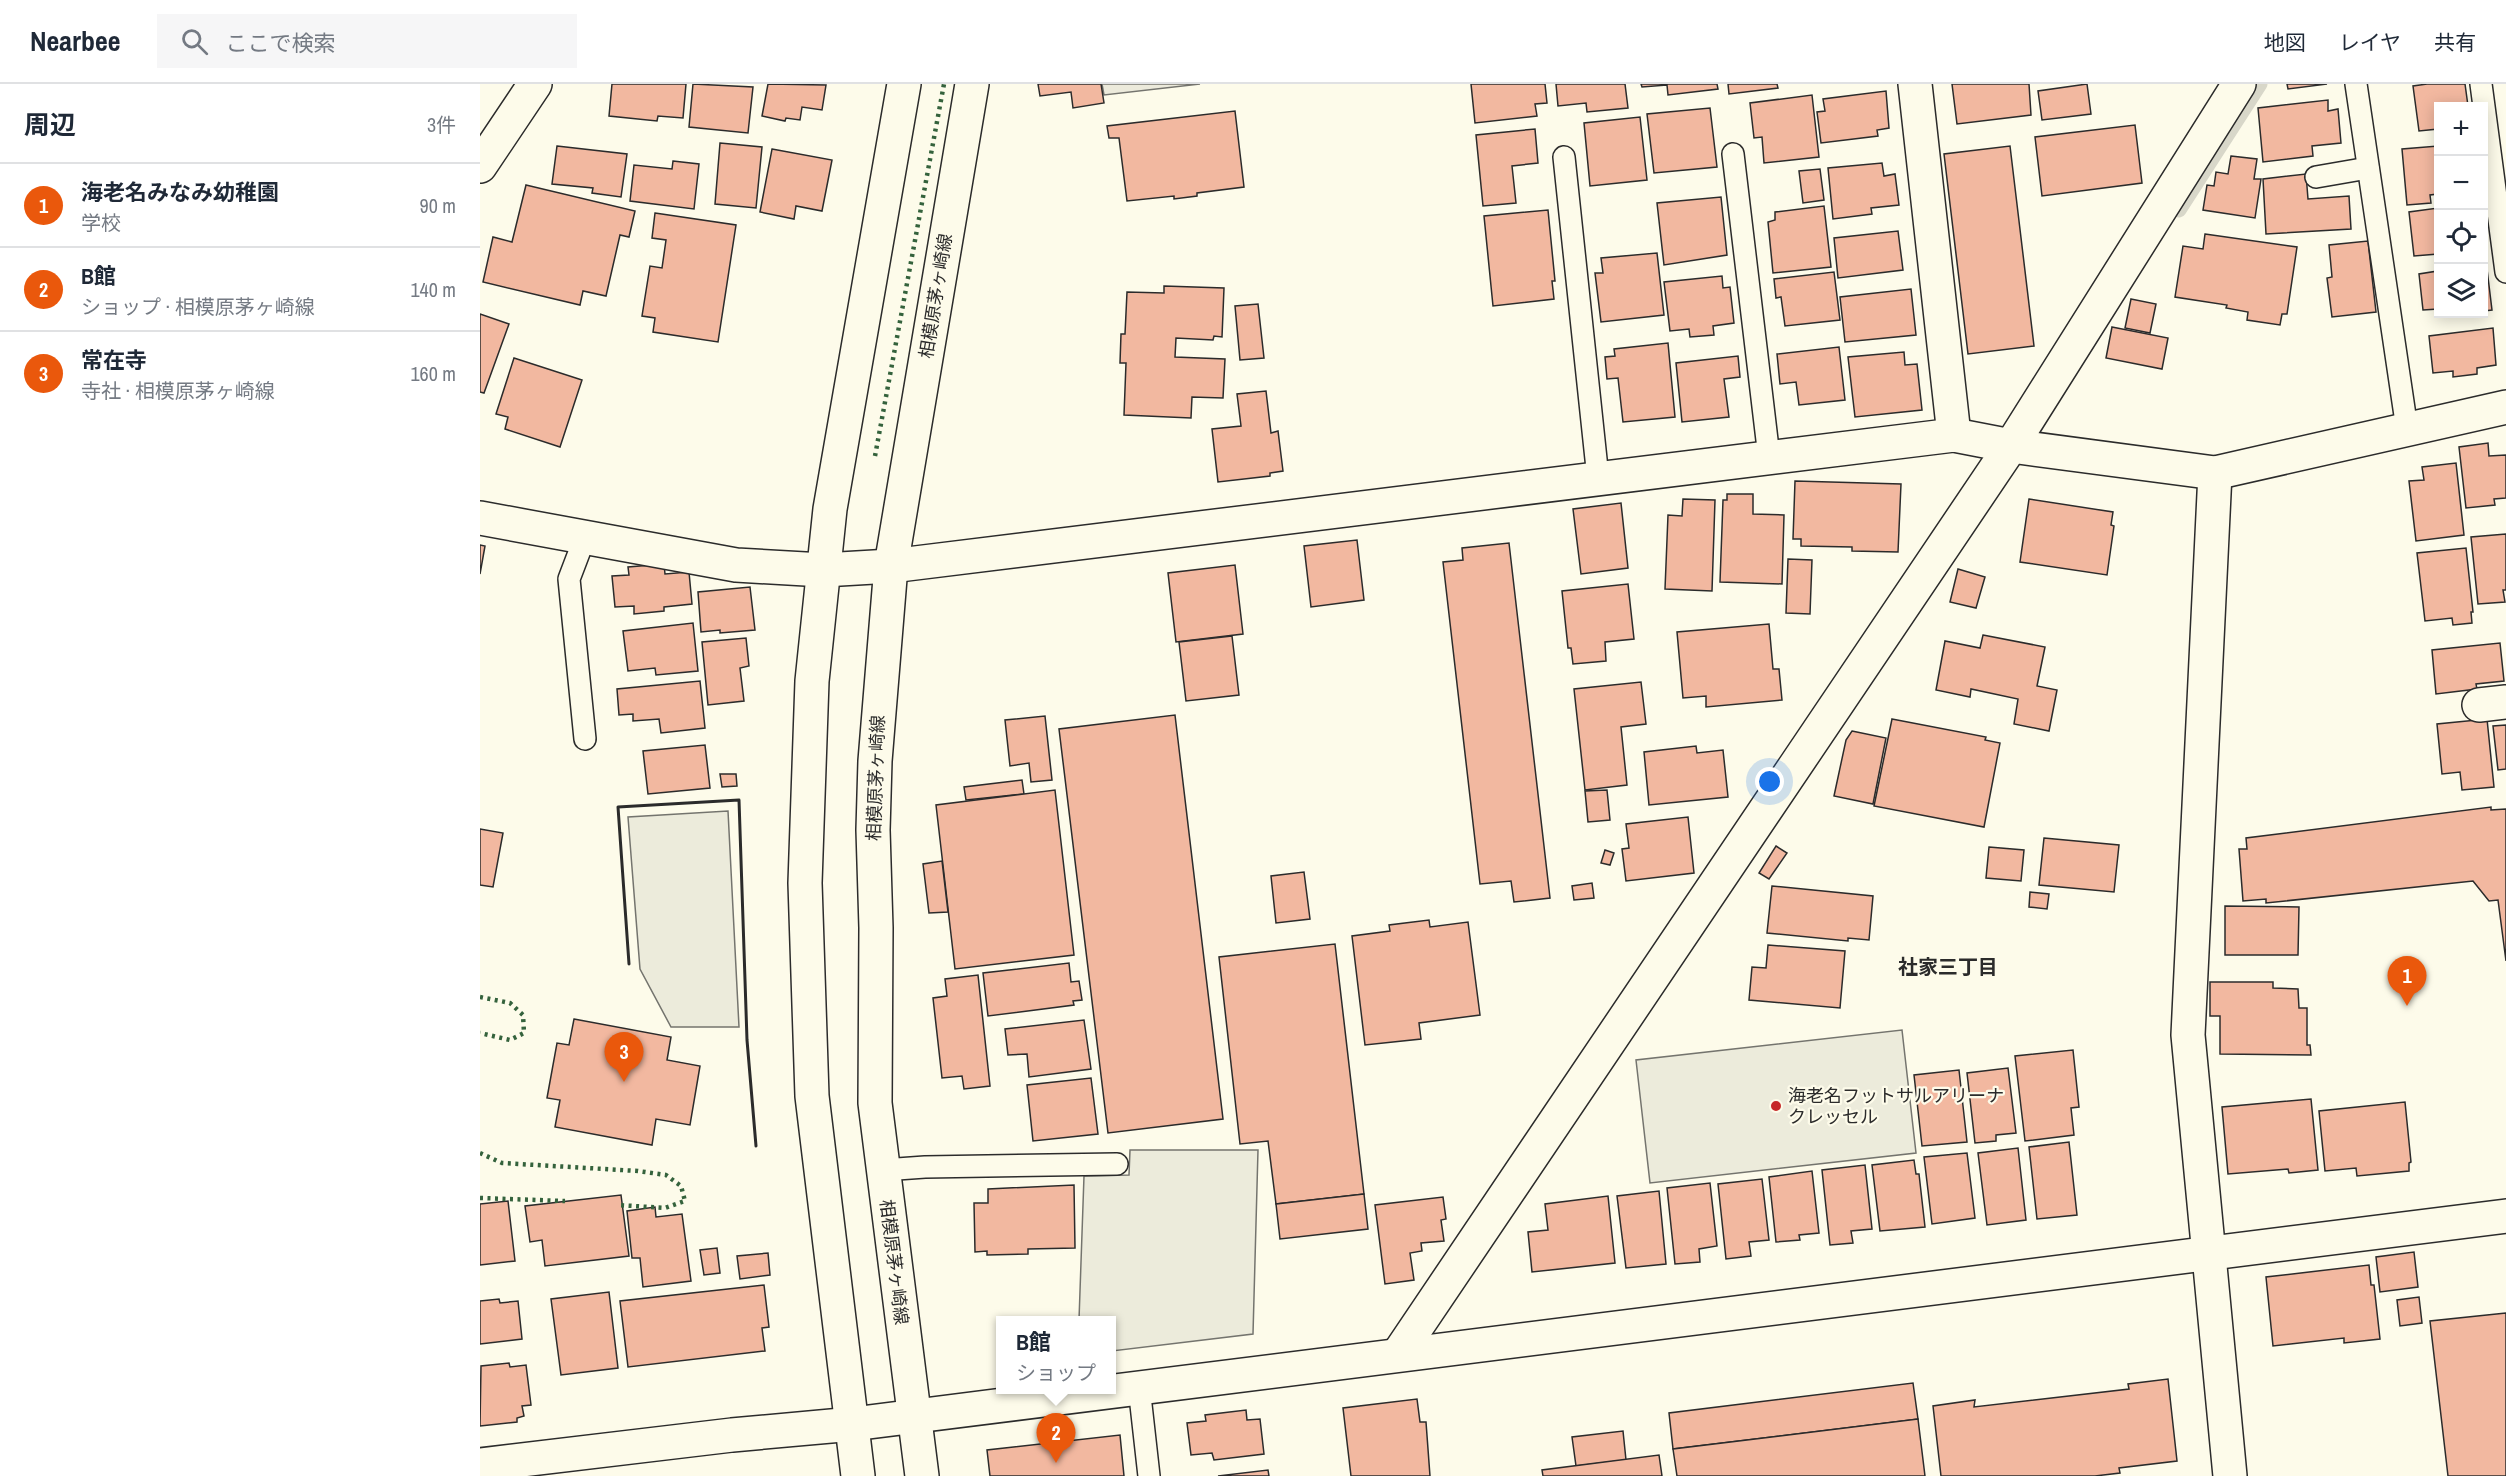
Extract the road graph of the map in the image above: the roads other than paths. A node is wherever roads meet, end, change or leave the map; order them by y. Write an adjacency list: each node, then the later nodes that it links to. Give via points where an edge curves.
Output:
1 (536, 84): 10 (street)
2 (904, 84): 24 (street, via 830,509)
3 (972, 84): 23 (street, 相模原茅ヶ崎線)
4 (1915, 84): 16 (street)
5 (2239, 84): 17 (street)
6 (2356, 84): 11 (lane)
7 (2481, 84): 13 (lane)
8 (1733, 154): 18 (lane)
9 (1564, 157): 20 (lane)
10 (480, 166)
11 (2368, 168): 12 (lane); 15 (lane)
12 (2316, 177)
13 (2506, 273)
14 (2506, 407): 15 (street)
15 (2407, 429): 19 (street)
16 (1954, 435): 17 (street); 18 (street)
17 (2011, 446): 19 (street); 30 (street)
18 (1769, 457): 20 (street)
19 (2215, 473): 29 (street, via 2188,1035)
20 (1598, 478): 23 (street)
21 (480, 518): 22 (street)
22 (585, 537): 24 (street, via 736,565); 25 (lane, via 569,579)
23 (891, 566): 24 (street); 27 (street, 相模原茅ヶ崎線, via 873,830 874,1103)
24 (823, 570): 35 (street, via 812,681 805,883 812,1084)
25 (585, 739)
26 (1117, 1164): 27 (lane)
27 (883, 1170): 34 (street, 相模原茅ヶ崎線)
28 (2506, 1216): 29 (street)
29 (2209, 1252): 30 (street); 40 (street)
30 (1399, 1353): 31 (street)
31 (1139, 1386): 32 (street); 39 (lane)
32 (1116, 1389)
33 (1079, 1394): 34 (street)
34 (914, 1416): 35 (street); 38 (street, 相模原茅ヶ崎線)
35 (853, 1424): 36 (street); 37 (street)
36 (480, 1465)
37 (858, 1476)
38 (922, 1476)
39 (1149, 1476)
40 (2230, 1476)

